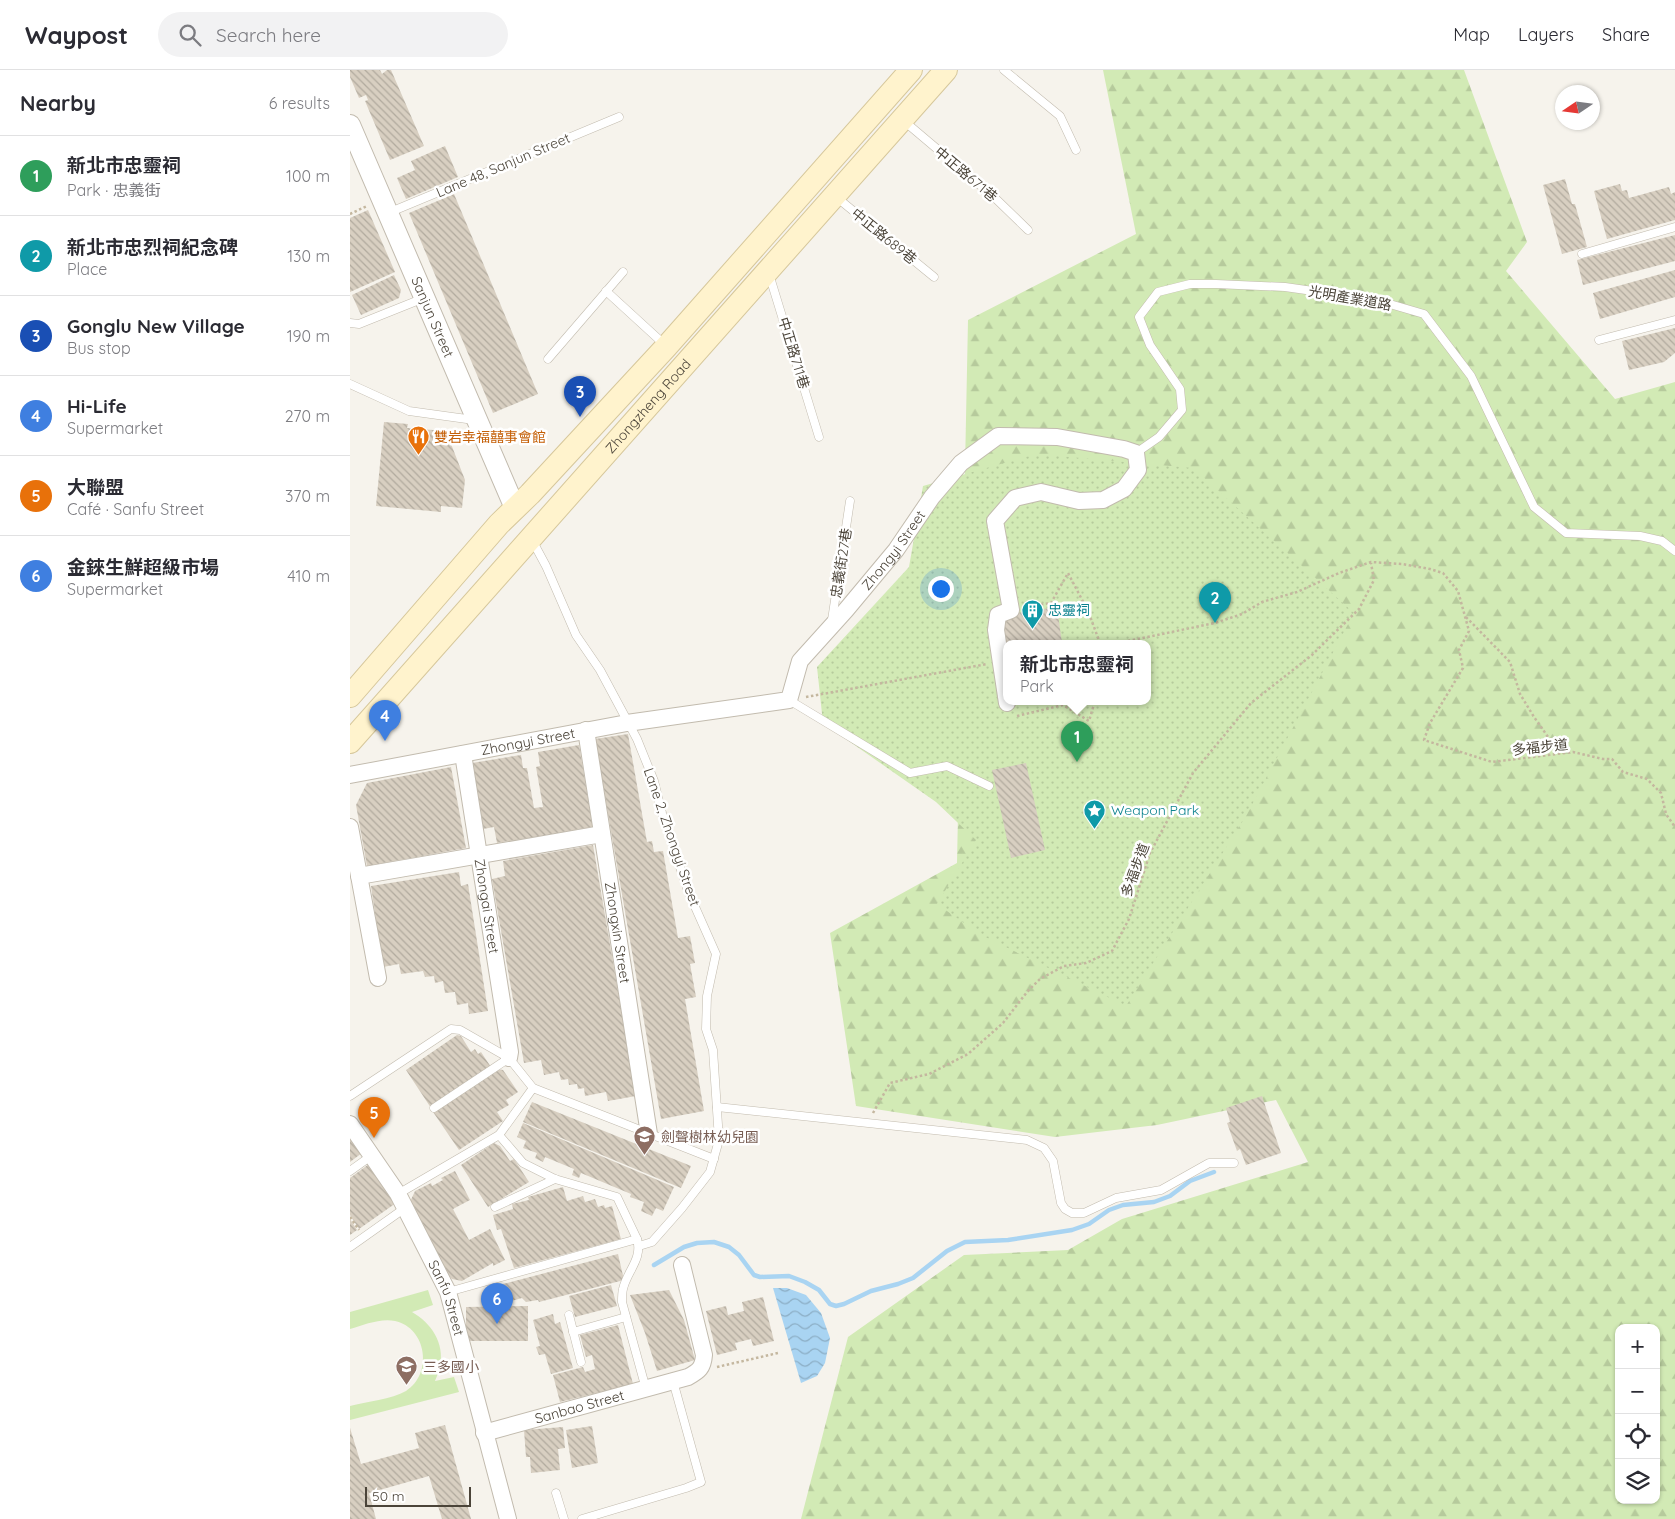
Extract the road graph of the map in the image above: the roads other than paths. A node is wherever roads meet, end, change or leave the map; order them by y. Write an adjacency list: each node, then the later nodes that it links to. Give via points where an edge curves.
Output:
1 (911, 70): 21 (main road, Zhongzheng Road)
2 (946, 70): 5 (main road, Zhongzheng Road)
3 (1004, 70): 7 (lane, via 1060,116)
4 (619, 117): 9 (lane, Lane 48, Sanjun Street)
5 (902, 119): 8 (main road, Zhongzheng Road); 11 (lane, 中正路671巷)
6 (350, 124): 9 (street, Sanjun Street)
7 (1076, 150)
8 (834, 195): 13 (main road, Zhongzheng Road); 15 (lane, 中正路689巷)
9 (388, 213): 17 (street, Sanjun Street)
10 (1675, 227): 12 (lane)
11 (1028, 230)
12 (1582, 254)
13 (768, 270): 25 (lane, 中正路711巷); 29 (main road, Zhongzheng Road)
14 (623, 272): 16 (lane)
15 (934, 277)
16 (606, 291): 21 (lane); 22 (lane)
17 (424, 298): 19 (lane, via 359,324); 24 (street, Sanjun Street)
18 (1675, 320): 20 (lane)
19 (350, 323)
20 (1599, 340)
21 (667, 346): 28 (main road, Zhongzheng Road)
22 (548, 359)
23 (350, 385): 24 (lane, via 409,411)
24 (476, 420): 28 (street, Sanjun Street)
25 (819, 437)
26 (1136, 453): 30 (lane, 光明產業道路, via 1159,437 1182,410 1180,389 1150,344 1139,317 1158,292 1190,284 1216,284 1285,287 1376,300 1424,314 1470,376 1534,507 1566,533 1640,536 1662,541); 31 (street, Zhongyi Street, via 1057,437 998,436 961,463 932,497 896,550); 32 (street, via 1138,470 1124,489 1103,500 1079,501 1040,492 1015,498 995,521 1011,610 998,615 996,630)
27 (850, 500): 31 (lane, 忠義街27巷)
28 (514, 508): 29 (main road); 33 (main road, Zhongzheng Road)
29 (531, 539): 35 (lane, Lane 2, Zhongyi Street, via 576,635 600,670); 37 (main road, Zhongzheng Road)
30 (1675, 551)
31 (831, 626): 34 (street, Zhongyi Street, via 800,661)
32 (1003, 675)
33 (351, 693)
34 (789, 700): 35 (street, Zhongyi Street); 40 (lane, via 910,773 947,766)
35 (627, 723): 36 (street, Zhongyi Street); 50 (lane, Lane 2, Zhongyi Street, via 654,781 678,864 716,954 707,996 706,1029 713,1050)
36 (586, 730): 38 (street, Zhongyi Street); 42 (street, Zhongxin Street)
37 (350, 742)
38 (463, 754): 39 (street, Zhongyi Street); 43 (street, Zhongai Street)
39 (350, 775)
40 (988, 786)
41 (350, 827): 44 (street)
42 (602, 834): 43 (street); 52 (street, Zhongxin Street)
43 (479, 856): 44 (street); 46 (street, Zhongai Street)
44 (359, 876): 45 (street)
45 (378, 978)
46 (509, 1058): 47 (lane); 48 (lane, via 460,1030 452,1029); 49 (lane)
47 (532, 1088): 52 (lane); 53 (lane)
48 (350, 1096)
49 (434, 1108)
50 (717, 1108): 55 (lane, Lane 2, Zhongyi Street, via 719,1140); 56 (lane, via 1027,1140 1044,1148 1052,1161 1060,1203 1072,1213 1084,1213 1116,1198 1161,1190 1209,1163)
51 (350, 1124): 54 (street, Sanfu Street)
52 (649, 1134): 55 (lane)
53 (500, 1135): 58 (lane, via 524,1163); 59 (lane)
54 (371, 1156): 57 (lane); 59 (street, Sanfu Street)
55 (714, 1158): 61 (lane, Lane 2, Zhongyi Street, via 710,1172 652,1242)
56 (1234, 1163)
57 (350, 1171)
58 (555, 1179): 60 (lane); 61 (lane, via 617,1197)
59 (402, 1201): 62 (lane); 64 (street, Sanfu Street)
60 (495, 1207)
61 (638, 1242): 64 (lane, Lane 2, Zhongyi Street); 66 (lane, via 636,1264 623,1288)
62 (350, 1247)
63 (682, 1264): 69 (street, Sanbao Street, via 704,1366 688,1378)
64 (448, 1292): 71 (street, Sanfu Street)
65 (569, 1314): 67 (lane)
66 (626, 1317): 67 (lane); 70 (lane)
67 (573, 1332): 68 (lane)
68 (582, 1362)
69 (674, 1381): 70 (street, Sanbao Street); 75 (lane, via 701,1482)
70 (646, 1389): 71 (street, Sanbao Street)
71 (484, 1433): 73 (street, Sanfu Street)
72 (556, 1493): 74 (lane)
73 (508, 1519)
74 (564, 1519)
75 (582, 1519)

